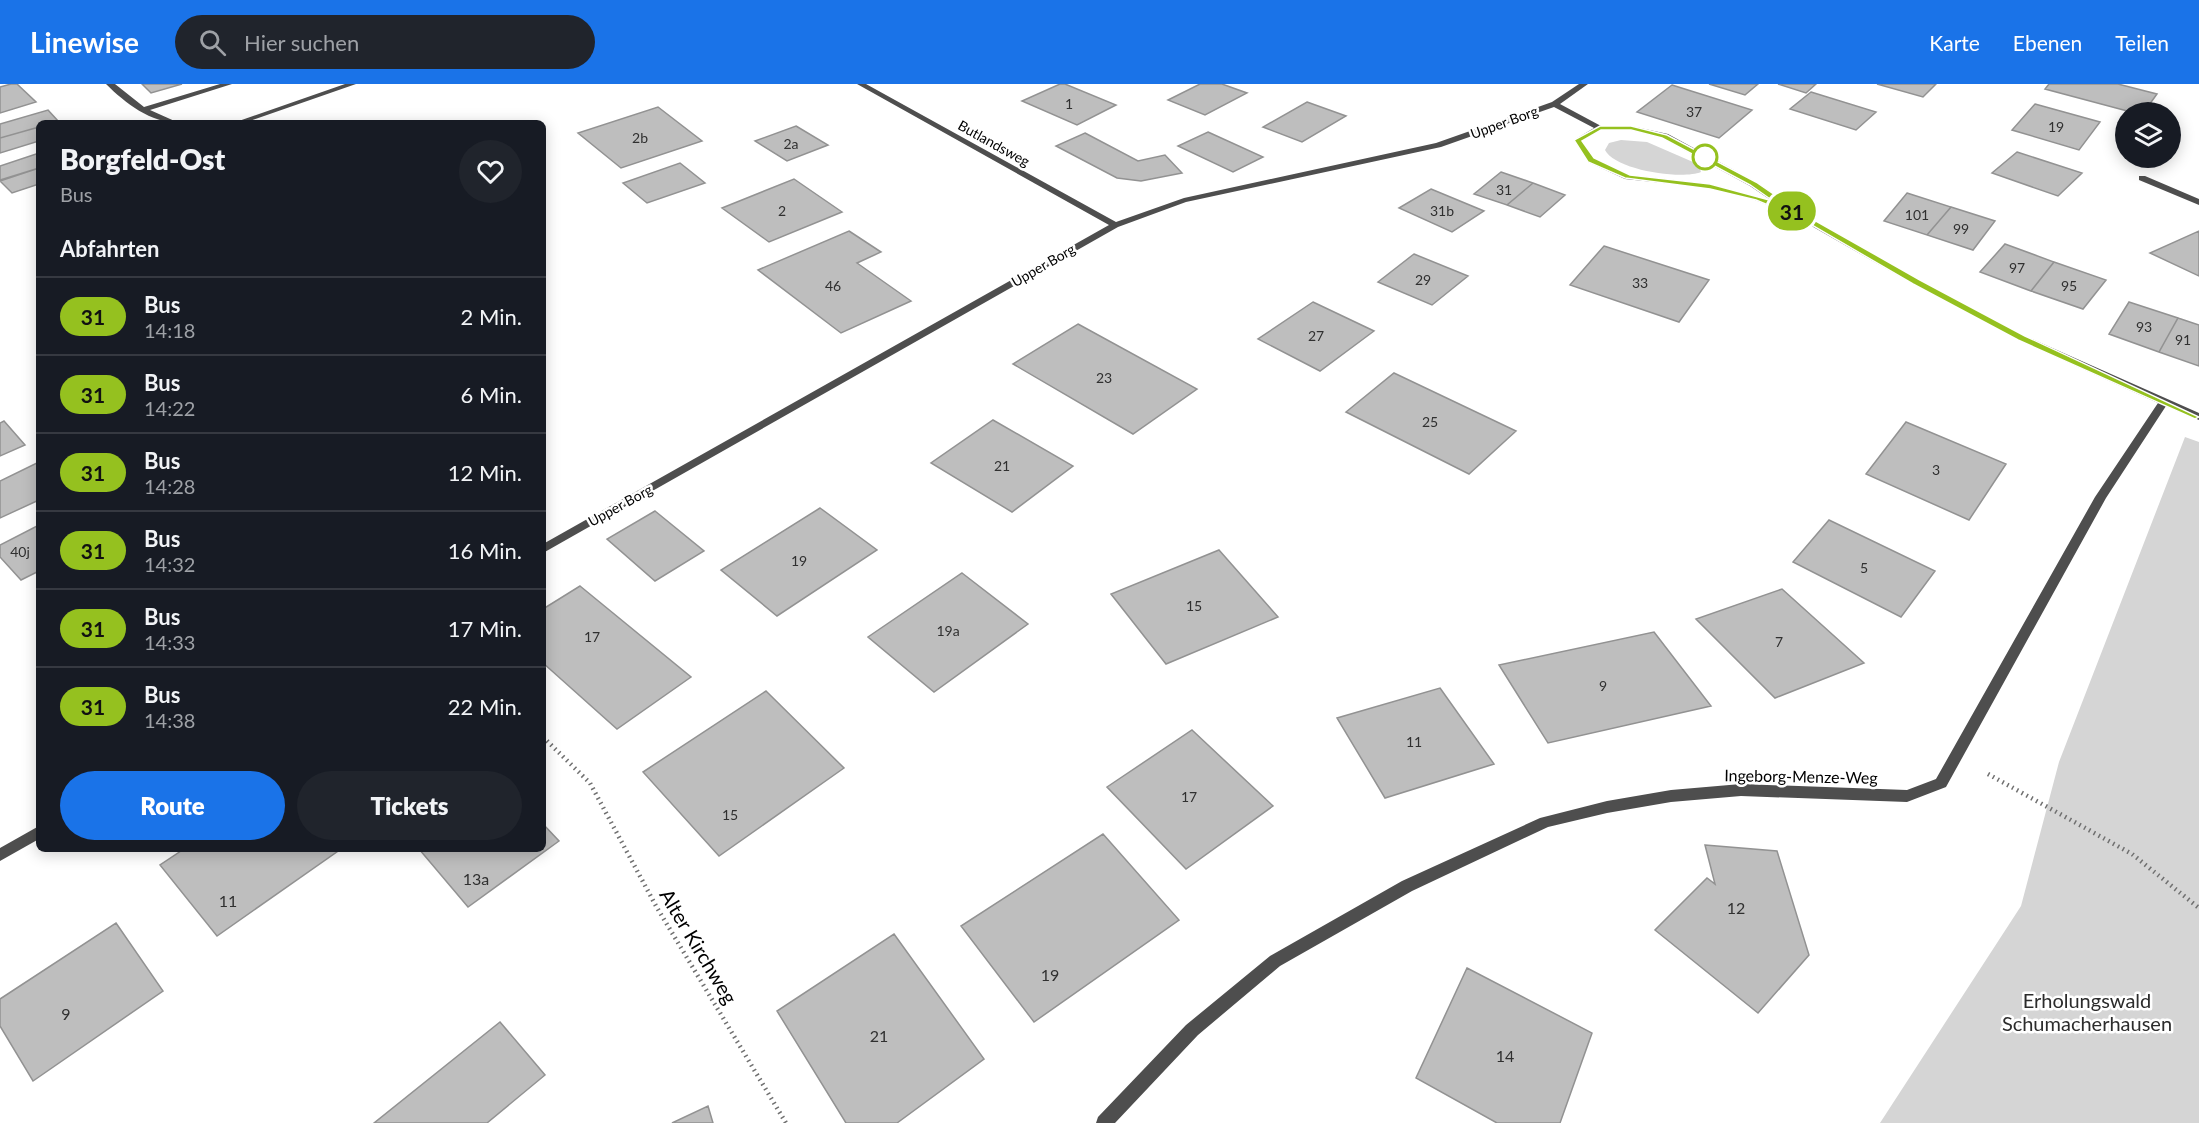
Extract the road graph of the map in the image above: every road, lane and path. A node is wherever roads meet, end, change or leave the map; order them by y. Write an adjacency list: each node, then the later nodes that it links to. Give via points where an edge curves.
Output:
1 (110, 84): 9 (street)
2 (228, 84): 9 (street)
3 (321, 84): 7 (street)
4 (352, 84): 7 (street)
5 (861, 84): 16 (street, Butlandsweg)
6 (1584, 84): 8 (street, Upper Borg)
7 (330, 91): 11 (street)
8 (1555, 104): 12 (street); 16 (street, Upper Borg, via 1438,145 1184,200)
9 (143, 110): 10 (street)
10 (168, 120)
11 (246, 120)
12 (1600, 128): 15 (street, via 1631,128 1665,136 1753,183); 15 (street, via 1578,140 1591,160 1607,169 1628,177 1710,186 1758,198)
13 (2142, 178): 14 (street)
14 (2199, 202)
15 (1797, 214): 17 (street, via 2022,338)
16 (1114, 225): 19 (street, Upper Borg)
17 (2163, 403): 18 (street); 21 (street, Ingeborg-Menze-Weg, via 2101,497)
18 (2199, 417)
19 (546, 547)
20 (546, 740): 25 (path, Alter Kirchweg, via 590,783 656,906)
21 (1956, 756): 24 (path, via 2132,854); 26 (street, Ingeborg-Menze-Weg, via 1941,783 1907,796 1741,790 1671,796 1545,822 1407,886 1275,961 1192,1030)
22 (36, 834): 23 (street)
23 (0, 855)
24 (2199, 908)
25 (786, 1123)
26 (1104, 1123)

